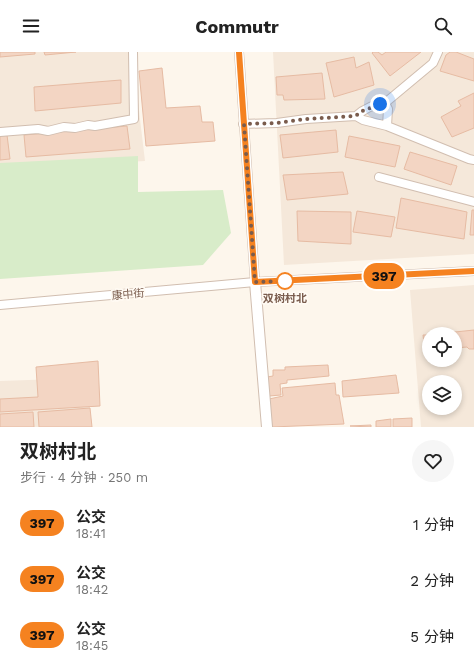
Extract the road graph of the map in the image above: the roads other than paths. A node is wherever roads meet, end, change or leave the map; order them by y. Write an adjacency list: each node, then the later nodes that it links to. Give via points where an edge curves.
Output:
1 (134, 52): 8 (street, via 134,119 48,131)
2 (239, 52): 6 (street)
3 (438, 52): 4 (street, via 432,63)
4 (385, 103): 5 (street, via 360,112); 7 (street, via 388,109)
5 (356, 116): 6 (street); 7 (street)
6 (244, 124): 13 (street)
7 (387, 126): 9 (street)
8 (0, 132)
9 (474, 160)
10 (379, 177): 11 (street)
11 (474, 202)
12 (474, 271): 13 (street, 康中街)
13 (255, 282): 14 (street, 康中街); 15 (street)
14 (0, 305)
15 (267, 427)

